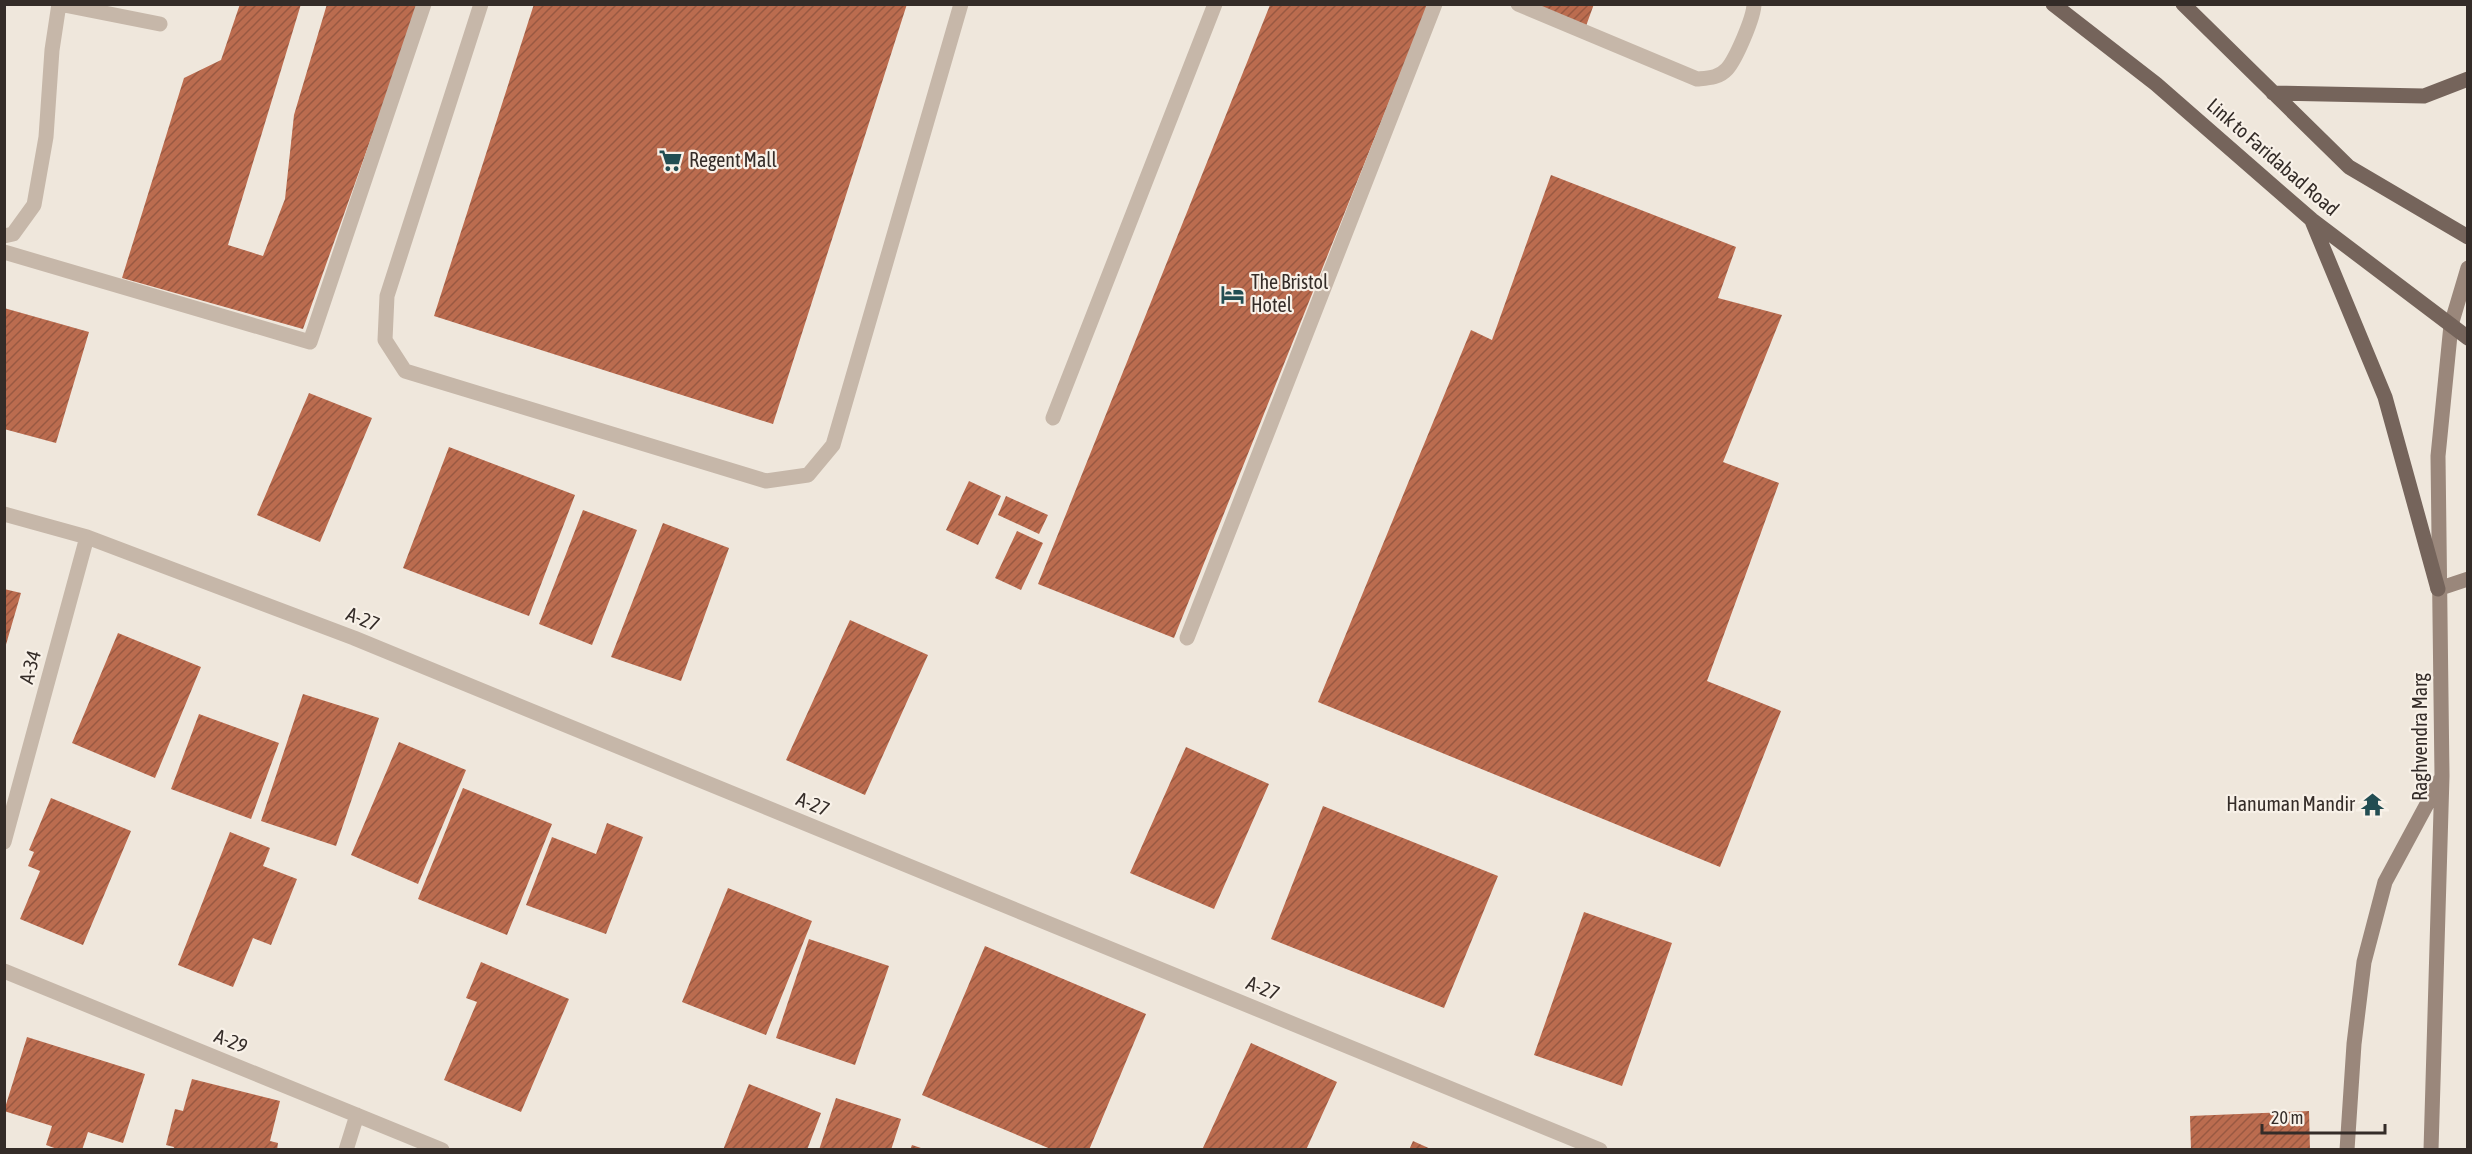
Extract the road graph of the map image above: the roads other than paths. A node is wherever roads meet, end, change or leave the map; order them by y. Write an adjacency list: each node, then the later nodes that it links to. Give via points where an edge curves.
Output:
1 (424, 4): 16 (street, via 310,342)
2 (481, 4): 3 (street, via 387,296 385,340 405,371 766,481 808,475 833,445)
3 (961, 4)
4 (1215, 4): 20 (street)
5 (1435, 4): 25 (street)
6 (1518, 4): 7 (street, via 1697,79 1714,78 1727,70 1754,15)
7 (1754, 4)
8 (2053, 4): 13 (main road, Link to Faridabad Road, via 2156,84)
9 (2183, 4): 12 (main road)
10 (160, 24): 14 (street, via 60,4 52,50 46,138 34,205 13,234)
11 (2468, 79): 12 (main road, via 2424,96)
12 (2273, 93): 15 (main road, via 2349,167)
13 (2312, 220): 18 (main road, Link to Faridabad Road); 24 (main road, via 2385,397)
14 (4, 236)
15 (2468, 237)
16 (4, 252)
17 (2468, 268): 18 (street, Raghvendra Marg)
18 (2451, 325): 19 (main road, Link to Faridabad Road); 24 (street, Raghvendra Marg, via 2438,456)
19 (2468, 338)
20 (1053, 418)
21 (4, 514): 22 (street, A-27)
22 (87, 537): 27 (street, A-34); 32 (street, A-27, via 354,638)
23 (2468, 579): 24 (street)
24 (2438, 589): 26 (street, Raghvendra Marg)
25 (1187, 638)
26 (2442, 776): 33 (street, via 2385,882 2364,962); 34 (street, Raghvendra Marg)
27 (4, 842)
28 (4, 971): 29 (street, A-29)
29 (357, 1115): 30 (street); 31 (street, A-29)
30 (346, 1149)
31 (442, 1149)
32 (1600, 1149)
33 (2347, 1149)
34 (2432, 1149)

